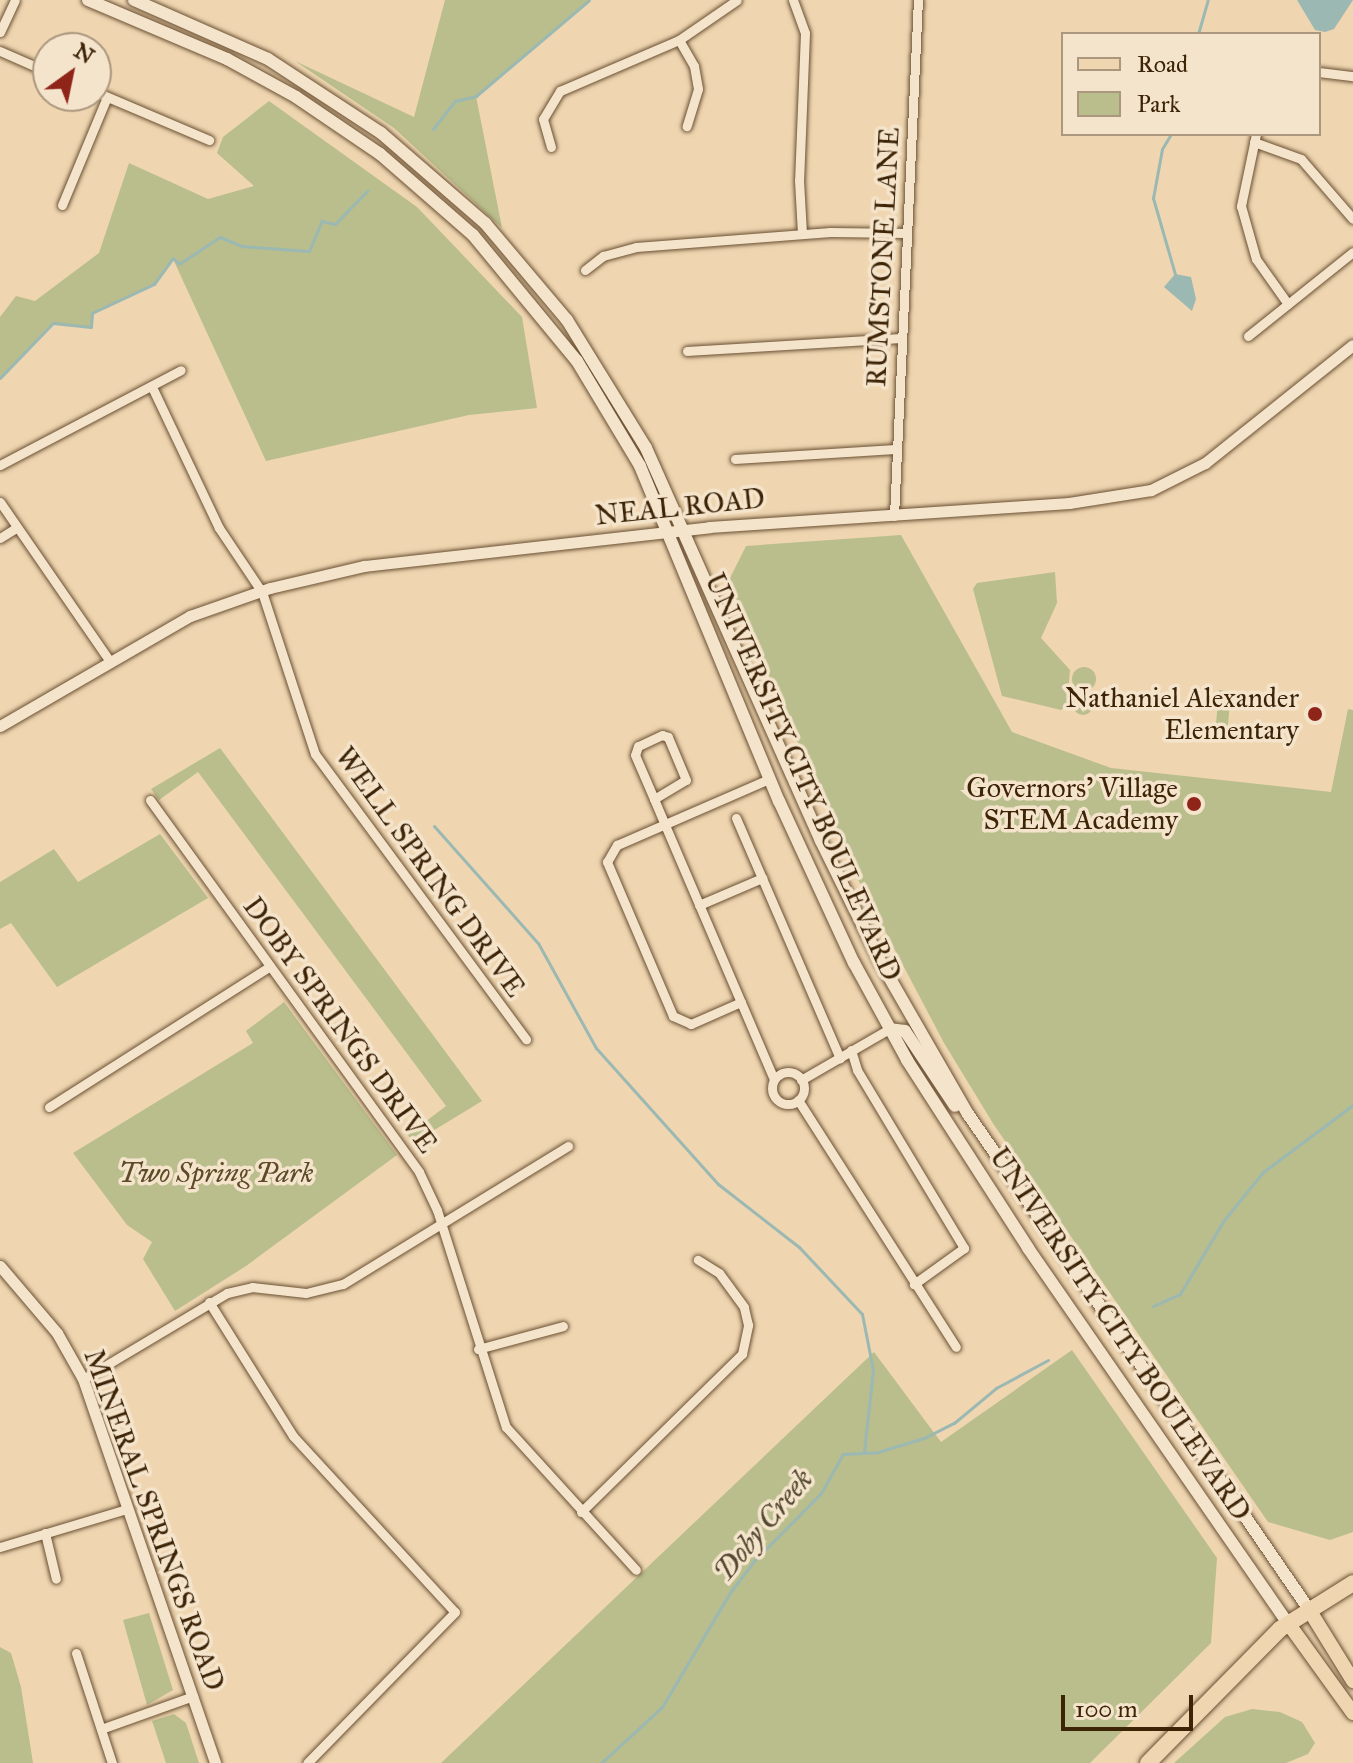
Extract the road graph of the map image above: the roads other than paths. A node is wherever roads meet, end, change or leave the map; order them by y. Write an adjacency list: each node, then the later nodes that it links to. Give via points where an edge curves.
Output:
1 (15, 0): 7 (street)
2 (88, 0): 39 (main road, UNIVERSITY CITY BOULEVARD, via 227,59 297,97 380,154 444,208 502,265 577,361 640,466)
3 (134, 0): 38 (main road, UNIVERSITY CITY BOULEVARD, via 238,43 295,74 408,153 464,203 553,302 597,363)
4 (737, 0): 8 (street)
5 (793, 0): 22 (street, via 805,33)
6 (918, 0): 21 (street, RUMSTONE LANE)
7 (0, 32)
8 (679, 40): 15 (street, via 694,66 698,89); 18 (street, via 560,91 543,119)
9 (0, 51): 10 (street)
10 (32, 65)
11 (1321, 72): 12 (street)
12 (1353, 76)
13 (112, 99): 17 (street)
14 (101, 112): 19 (street)
15 (687, 126)
16 (1255, 138): 20 (street, via 1301,159); 25 (street, via 1241,206 1256,259)
17 (209, 140)
18 (551, 147)
19 (62, 205)
20 (1353, 219)
21 (907, 233): 22 (street); 27 (street, RUMSTONE LANE)
22 (802, 234): 24 (street, via 621,249)
23 (1353, 252): 25 (street)
24 (585, 270)
25 (1288, 304): 26 (street)
26 (1248, 336)
27 (901, 338): 29 (street); 32 (street, RUMSTONE LANE)
28 (1353, 345): 36 (street, NEAL ROAD, via 1205,463 1166,484 1079,502)
29 (687, 351)
30 (181, 370): 31 (street)
31 (152, 387): 34 (street); 41 (street, WELL SPRING DRIVE, via 219,528)
32 (895, 449): 33 (street); 36 (street, RUMSTONE LANE)
33 (735, 459)
34 (0, 465)
35 (0, 502): 37 (street)
36 (894, 516): 38 (street, NEAL ROAD)
37 (16, 528): 40 (street); 42 (street)
38 (684, 530): 39 (street, NEAL ROAD); 61 (main road, UNIVERSITY CITY BOULEVARD, via 852,906)
39 (668, 532): 41 (street, NEAL ROAD, via 364,566); 44 (main road, UNIVERSITY CITY BOULEVARD)
40 (0, 538)
41 (262, 592): 42 (street, NEAL ROAD, via 190,616); 54 (street, WELL SPRING DRIVE, via 315,754)
42 (109, 660): 43 (street, NEAL ROAD)
43 (0, 726)
44 (769, 779): 48 (street); 53 (main road, UNIVERSITY CITY BOULEVARD)
45 (654, 799): 45 (street, via 686,780 668,737 662,735 635,750); 48 (street)
46 (150, 800): 51 (street, DOBY SPRINGS DRIVE)
47 (736, 818): 49 (street)
48 (665, 825): 50 (street); 52 (street, via 617,845 609,854 608,868 673,1016 691,1024)
49 (762, 878): 50 (street); 56 (street)
50 (699, 905): 52 (street)
51 (270, 966): 60 (street); 63 (street, DOBY SPRINGS DRIVE, via 405,1147)
52 (741, 1002): 57 (street)
53 (889, 1029): 55 (street); 61 (main road, via 903,1028 955,1106); 80 (main road, UNIVERSITY CITY BOULEVARD, via 994,1198)
54 (526, 1039)
55 (851, 1050): 56 (street); 66 (street, via 857,1070 964,1248)
56 (840, 1058): 58 (street)
57 (774, 1079): 58 (street, via 791,1072); 59 (street, via 772,1092 778,1101)
58 (801, 1080): 59 (street)
59 (798, 1100): 66 (street)
60 (49, 1107)
61 (968, 1114): 79 (main road, UNIVERSITY CITY BOULEVARD)
62 (568, 1146): 63 (street)
63 (441, 1224): 67 (street, via 329,1290 298,1293 252,1287); 70 (street, DOBY SPRINGS DRIVE)
64 (698, 1260): 73 (street, via 723,1277 744,1307 747,1337 742,1354)
65 (0, 1266): 71 (street, MINERAL SPRINGS ROAD, via 57,1333)
66 (914, 1284): 69 (street)
67 (209, 1302): 71 (street); 88 (street, via 293,1436 455,1612)
68 (563, 1326): 70 (street)
69 (956, 1347)
70 (478, 1349): 73 (street, DOBY SPRINGS DRIVE, via 506,1427)
71 (83, 1379): 72 (street, MINERAL SPRINGS ROAD)
72 (127, 1509): 74 (street); 83 (street, MINERAL SPRINGS ROAD)
73 (581, 1512): 76 (street, DOBY SPRINGS DRIVE)
74 (45, 1533): 75 (street); 77 (street)
75 (0, 1547)
76 (636, 1570)
77 (56, 1579)
78 (1353, 1583): 79 (highway)
79 (1308, 1608): 80 (highway); 82 (main road, UNIVERSITY CITY BOULEVARD)
80 (1288, 1623): 84 (main road, UNIVERSITY CITY BOULEVARD); 89 (highway)
81 (76, 1653): 85 (street)
82 (1353, 1681)
83 (193, 1696): 85 (street); 87 (street, MINERAL SPRINGS ROAD)
84 (1353, 1713)
85 (101, 1729): 86 (street)
86 (112, 1763)
87 (215, 1763)
88 (307, 1763)
89 (1148, 1763)

